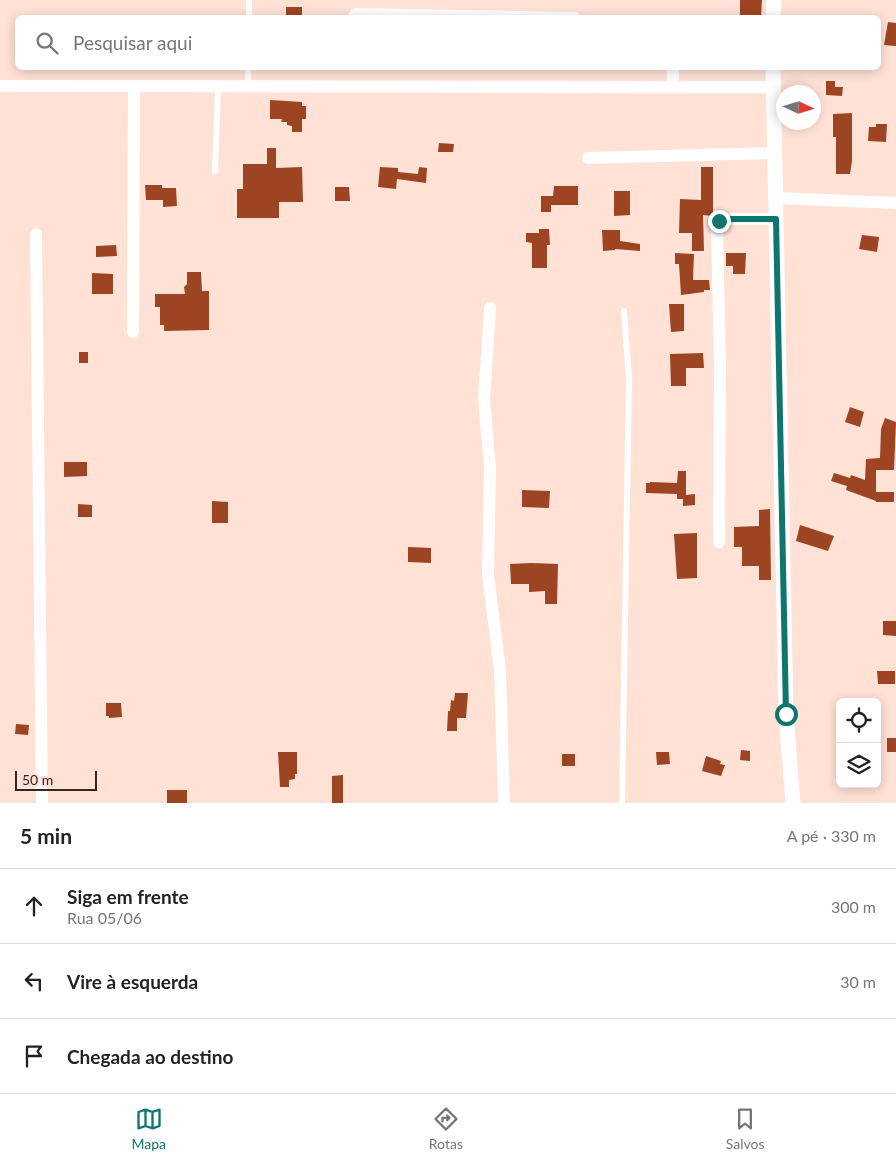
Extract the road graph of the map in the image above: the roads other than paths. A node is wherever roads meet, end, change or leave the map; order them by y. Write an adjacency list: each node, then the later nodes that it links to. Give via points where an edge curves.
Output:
1 (249, 0): 4 (lane)
2 (774, 0): 6 (street)
3 (355, 14): 5 (street)
4 (249, 15)
5 (410, 15)
6 (774, 15)
7 (248, 70): 13 (lane)
8 (673, 70): 14 (street)
9 (773, 70): 15 (street)
10 (0, 86): 11 (street)
11 (134, 86): 12 (street); 25 (street)
12 (218, 86): 13 (street); 18 (lane)
13 (248, 86): 14 (street)
14 (673, 87): 15 (street)
15 (772, 87): 16 (street)
16 (775, 153): 17 (street); 19 (street)
17 (588, 158)
18 (215, 171)
19 (776, 198): 20 (street); 21 (street)
20 (896, 203)
21 (776, 219): 26 (street, via 725,219 719,221 717,228); 30 (street, via 786,714)
22 (36, 234): 27 (street)
23 (490, 308): 28 (street, via 484,399 490,467 488,575 500,670)
24 (624, 311): 29 (lane, via 629,379)
25 (132, 332)
26 (719, 542)
27 (42, 803)
28 (504, 803)
29 (622, 803)
30 (793, 803)

